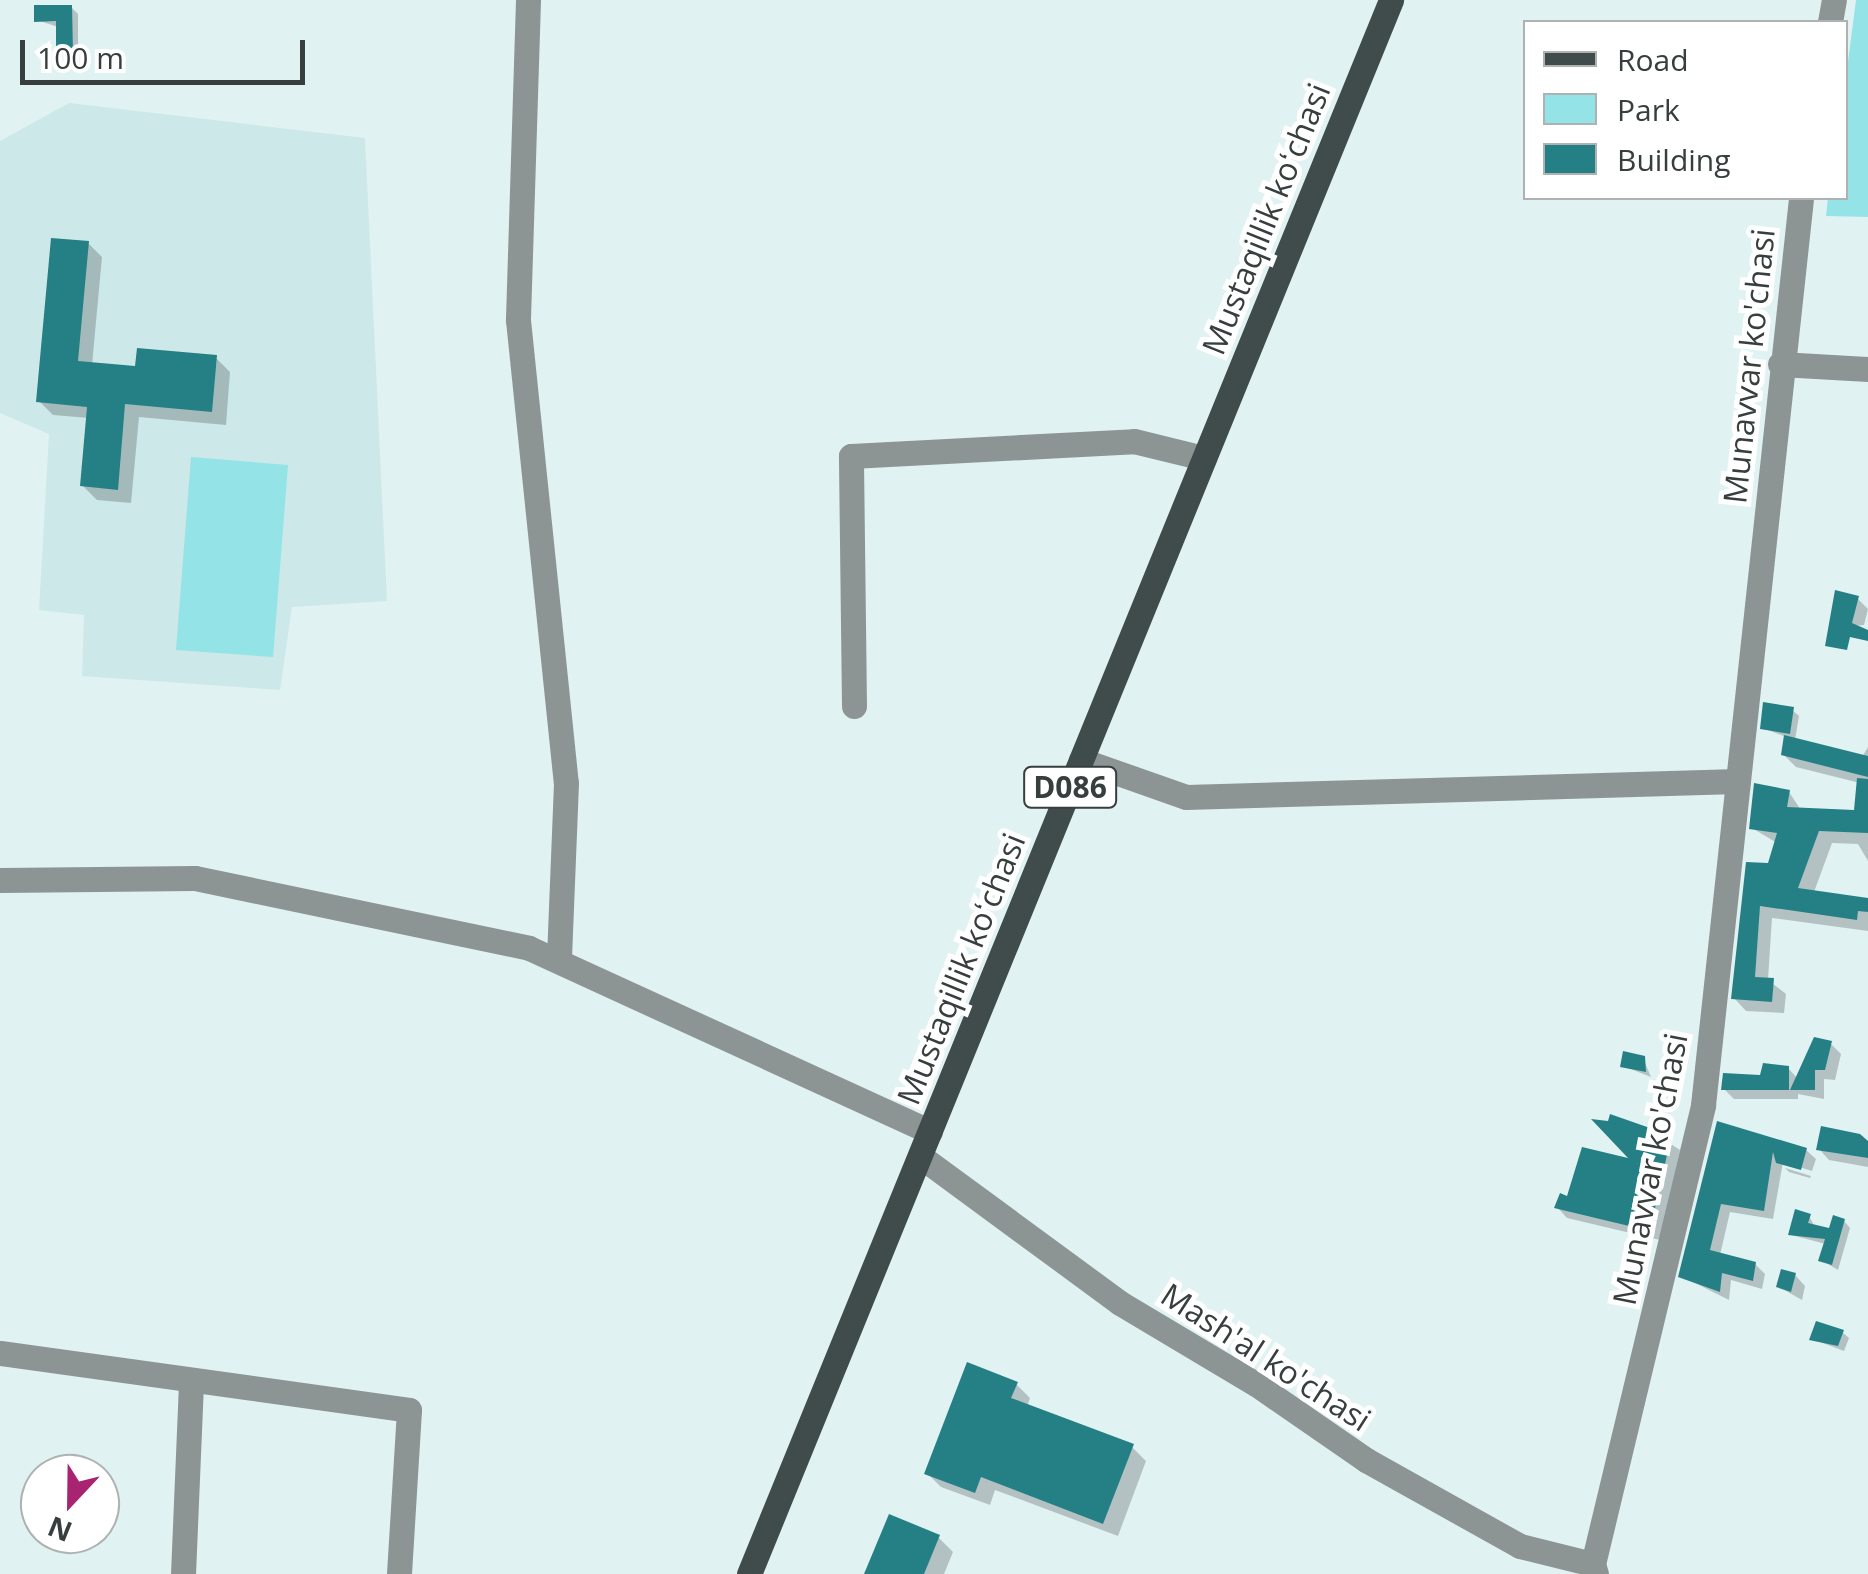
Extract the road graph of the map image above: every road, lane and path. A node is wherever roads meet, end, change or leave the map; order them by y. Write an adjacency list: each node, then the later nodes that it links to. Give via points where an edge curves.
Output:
1 (528, 0): 11 (street, via 518,320 566,783)
2 (1391, 0): 6 (main road, Mustaqillik koʻchasi / D086)
3 (1801, 200): 4 (street, Munavvar ko'chasi)
4 (1780, 364): 5 (street); 9 (street, Munavvar ko'chasi)
5 (1868, 369)
6 (1204, 458): 7 (street, via 1134,441 851,456 858,574); 8 (main road, Mustaqillik koʻchasi / D086)
7 (854, 706)
8 (1081, 760): 9 (street, via 1186,797); 12 (main road, Mustaqillik koʻchasi / D086)
9 (1738, 780): 16 (street, Munavvar ko'chasi, via 1703,1105)
10 (0, 880): 11 (street, via 195,878 529,948)
11 (558, 960): 12 (street)
12 (930, 1132): 13 (main road, Mustaqillik koʻchasi / D086)
13 (920, 1156): 16 (street, Mash'al ko'chasi, via 1120,1304 1256,1384 1366,1460 1520,1546); 19 (main road, Mustaqillik koʻchasi / D086)
14 (0, 1353): 15 (street)
15 (191, 1380): 17 (street); 18 (street, via 409,1410)
16 (1594, 1569)
17 (183, 1574)
18 (399, 1574)
19 (749, 1574)

